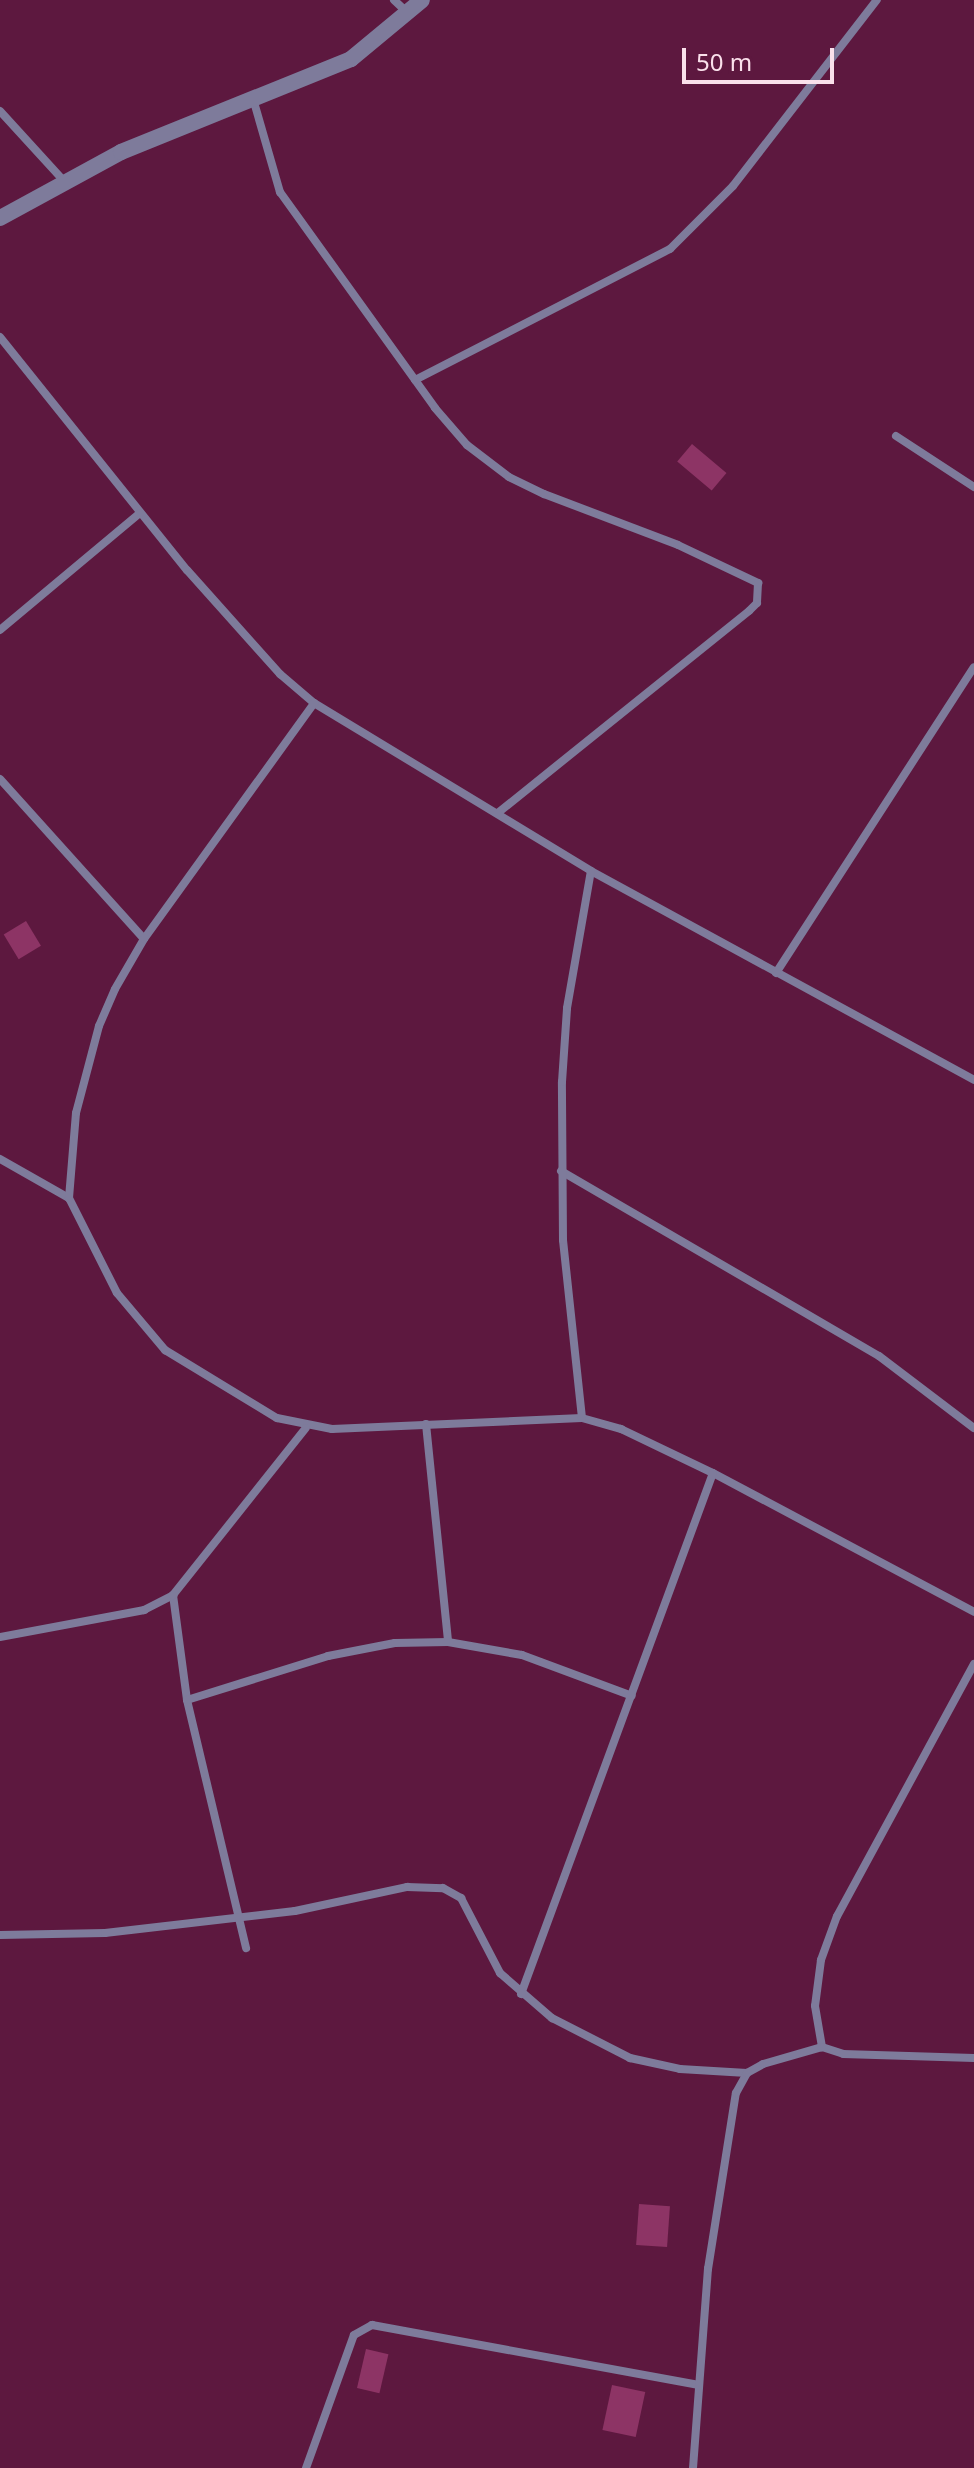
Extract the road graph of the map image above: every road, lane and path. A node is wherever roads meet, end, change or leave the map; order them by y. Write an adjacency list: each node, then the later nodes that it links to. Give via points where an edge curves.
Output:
1 (394, 0): 4 (lane)
2 (422, 0): 4 (street)
3 (877, 0): 10 (lane, via 733,186 670,249)
4 (410, 15): 5 (street, via 351,59)
5 (254, 102): 7 (street, via 164,134); 10 (lane, via 280,192)
6 (0, 111): 7 (lane)
7 (64, 181): 8 (street)
8 (0, 218)
9 (0, 337): 13 (lane)
10 (415, 380): 18 (lane, via 467,445 509,477 758,583 760,593 749,611)
11 (896, 436): 12 (lane)
12 (974, 487)
13 (140, 513): 14 (lane); 16 (lane, via 254,646)
14 (0, 630)
15 (974, 667): 21 (lane)
16 (314, 703): 18 (lane); 20 (lane)
17 (0, 779): 20 (lane)
18 (499, 812): 19 (lane)
19 (591, 871): 21 (lane); 24 (lane, via 567,1008)
20 (144, 939): 25 (lane, via 115,989 88,1061 76,1113)
21 (776, 973): 22 (lane)
22 (974, 1080)
23 (0, 1159): 25 (lane)
24 (561, 1171): 26 (lane, via 567,1303); 29 (lane, via 879,1356)
25 (69, 1198): 28 (lane, via 117,1293 165,1350 238,1397)
26 (582, 1418): 27 (lane); 30 (lane, via 621,1429)
27 (426, 1424): 28 (lane); 34 (lane)
28 (306, 1428): 31 (lane)
29 (974, 1428)
30 (713, 1473): 32 (lane); 36 (lane)
31 (173, 1595): 33 (lane, via 144,1610); 37 (lane)
32 (974, 1612)
33 (0, 1637)
34 (448, 1642): 36 (lane, via 522,1655); 37 (lane, via 395,1643 328,1656)
35 (974, 1664): 42 (lane, via 837,1916 821,1960 815,2006)
36 (632, 1696): 41 (lane)
37 (187, 1700): 38 (lane)
38 (239, 1918): 39 (lane, via 105,1933); 40 (lane); 41 (lane, via 407,1887 443,1888 461,1898 487,1954)
39 (0, 1935)
40 (246, 1948)
41 (521, 1994): 44 (lane, via 585,2038 630,2058 680,2069)
42 (822, 2047): 43 (lane, via 843,2054); 44 (lane)
43 (974, 2058)
44 (747, 2073): 45 (lane, via 736,2093 721,2167)
45 (698, 2385): 46 (lane, via 372,2325 354,2335); 47 (lane)
46 (306, 2468)
47 (693, 2468)

